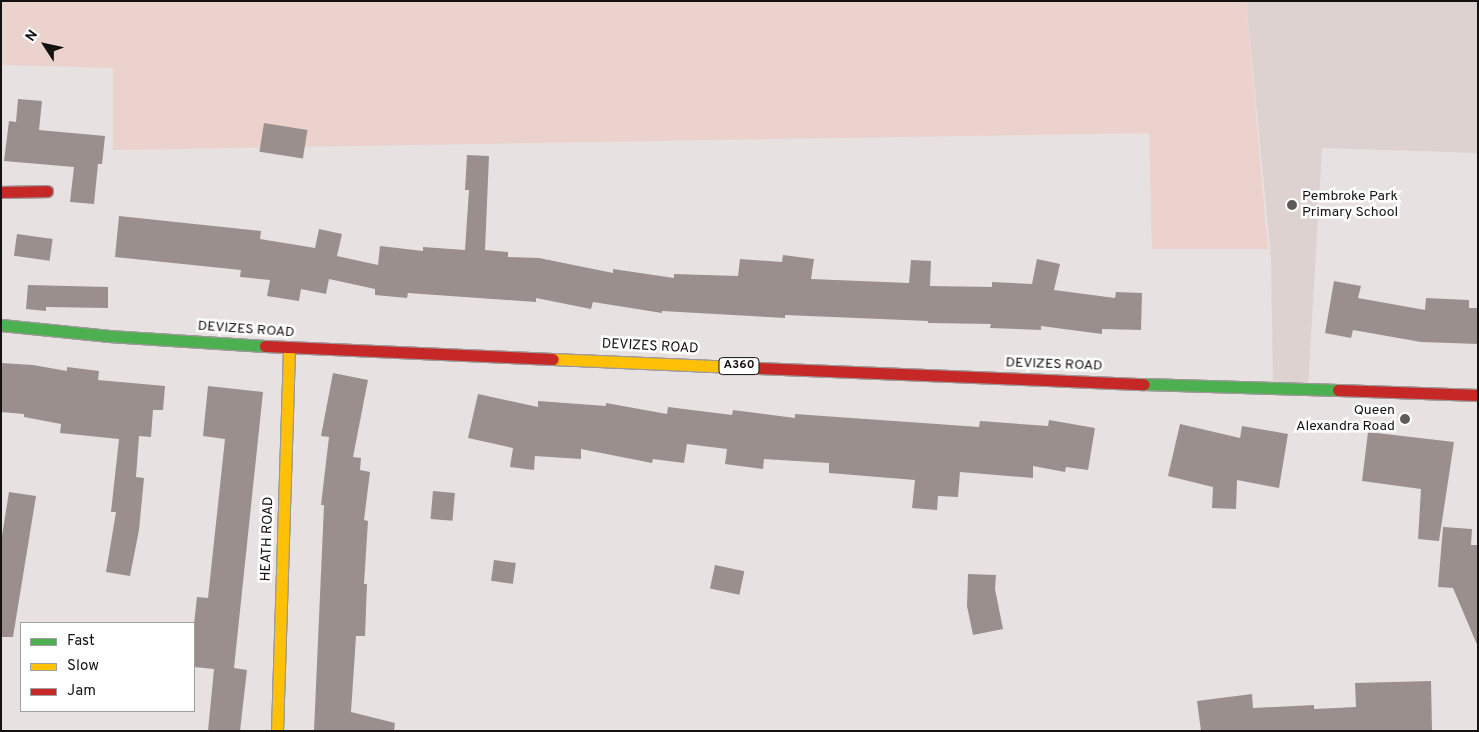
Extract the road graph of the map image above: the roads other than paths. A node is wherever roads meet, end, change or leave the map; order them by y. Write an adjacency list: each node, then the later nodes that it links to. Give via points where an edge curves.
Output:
1 (47, 191): 2 (main road)
2 (1, 192)
3 (1, 325): 4 (main road, DEVIZES ROAD / A360)
4 (289, 348): 5 (main road, DEVIZES ROAD / A360, via 1004,379); 6 (main road, HEATH ROAD)
5 (1478, 395)
6 (277, 731)

